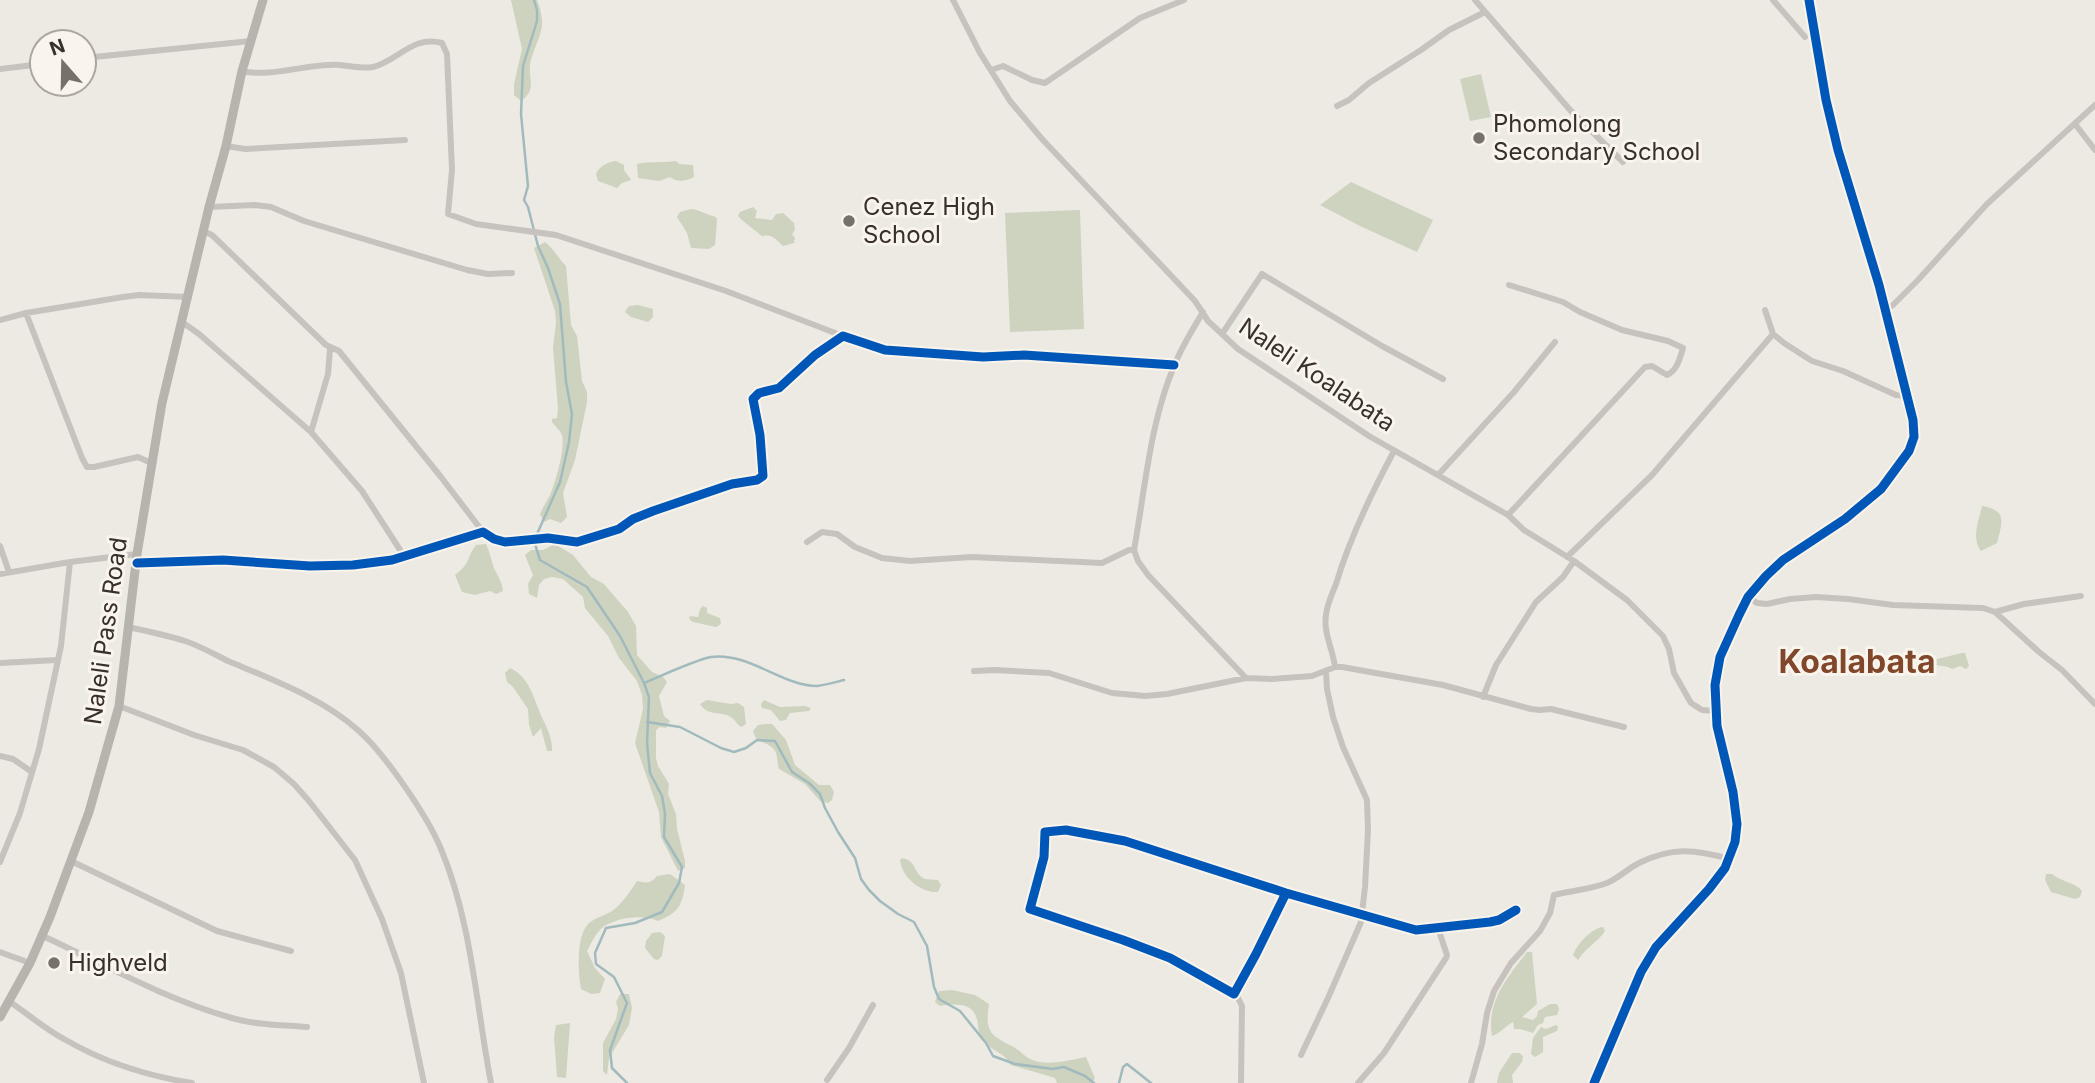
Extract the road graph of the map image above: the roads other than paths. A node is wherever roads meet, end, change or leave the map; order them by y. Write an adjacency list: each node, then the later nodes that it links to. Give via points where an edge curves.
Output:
1 (263, 0): 9 (main road, Naleli Pass Road)
2 (953, 0): 13 (street, Naleli Koalabata)
3 (1184, 0): 13 (street, via 1140,18 1045,83 1003,66)
4 (1475, 0): 7 (street)
5 (1773, 0): 8 (street)
6 (1809, 0): 28 (street, via 1838,150)
7 (1485, 12): 16 (street, via 1449,30); 21 (street)
8 (1805, 37)
9 (251, 41): 10 (street); 14 (main road, Naleli Pass Road)
10 (98, 57)
11 (28, 66): 12 (street)
12 (0, 69)
13 (990, 70): 29 (street, Naleli Koalabata, via 1033,129)
14 (242, 71): 19 (main road, Naleli Pass Road); 35 (street, via 315,65 374,67 415,45 431,40 442,43 447,54 452,170 448,214 476,224 556,235 726,291)
15 (2095, 105): 17 (street)
16 (1337, 106)
17 (2075, 124): 20 (street); 28 (street, via 1987,204)
18 (405, 140): 19 (street, via 245,149)
19 (226, 146): 22 (main road, Naleli Pass Road)
20 (2095, 149)
21 (1623, 162)
22 (209, 207): 23 (main road, Naleli Pass Road); 24 (street, via 271,207 467,270)
23 (203, 232): 26 (main road, Naleli Pass Road); 37 (street, via 212,235)
24 (512, 273)
25 (1509, 285): 45 (street, via 1563,302 1622,330 1683,348 1671,374 1645,367)
26 (189, 297): 30 (street, via 139,295); 32 (main road, Naleli Pass Road)
27 (1765, 310): 34 (street)
28 (1885, 310): 40 (street)
29 (1203, 312): 33 (street, Naleli Koalabata); 38 (street)
30 (26, 313): 31 (street); 43 (street, via 88,467 138,457)
31 (0, 320)
32 (182, 322): 41 (street); 43 (main road, Naleli Pass Road)
33 (1222, 334): 39 (street, via 1262,274); 42 (street, Naleli Koalabata)
34 (1773, 334): 40 (street, via 1812,361); 51 (street, via 1651,475)
35 (842, 336): 38 (street, via 885,350); 46 (street, via 779,388 753,399 763,476 757,480 653,511 619,529 577,542 548,538 505,542)
36 (1555, 342): 44 (street)
37 (330, 348): 41 (street, via 328,374); 46 (street, via 339,351 371,388)
38 (1174, 365): 49 (street, via 1150,457)
39 (1443, 379)
40 (1907, 396): 58 (street, via 1914,437 1881,489 1783,560)
41 (311, 432): 50 (street, via 362,491)
42 (1394, 450): 44 (street, Naleli Koalabata); 63 (street, via 1363,512 1325,616)
43 (151, 463): 52 (main road, Naleli Pass Road)
44 (1438, 475): 45 (street, Naleli Koalabata)
45 (1508, 515): 51 (street, Naleli Koalabata)
46 (482, 532): 50 (street)
47 (807, 542): 49 (street, via 822,532 837,534 882,558 911,561 972,557 1102,563)
48 (0, 546): 55 (street)
49 (1134, 550): 66 (street, via 1148,575)
50 (404, 556): 52 (street, via 339,566)
51 (1567, 557): 53 (street, Naleli Koalabata)
52 (137, 558): 54 (street); 60 (main road, Naleli Pass Road)
53 (1574, 561): 67 (street, via 1536,602 1496,665); 70 (street, Naleli Koalabata, via 1663,636 1674,673 1691,703)
54 (70, 562): 55 (street); 61 (street)
55 (9, 572): 56 (street)
56 (0, 574)
57 (2081, 596): 59 (street)
58 (1748, 597): 59 (street, via 1767,604 1816,597); 70 (street, via 1720,657)
59 (1995, 612): 68 (street)
60 (128, 627): 69 (main road, Naleli Pass Road); 94 (street, via 187,642 264,674 341,716 384,759 440,847 453,886)
61 (57, 660): 62 (street); 73 (street)
62 (0, 663)
63 (1335, 667): 65 (street); 67 (street, via 1443,685)
64 (974, 671): 66 (street, via 1049,673 1112,693 1145,696)
65 (1326, 671): 66 (street, via 1299,677); 79 (street, via 1332,718 1367,800)
66 (1246, 678)
67 (1483, 697): 71 (street)
68 (2095, 704)
69 (119, 706): 75 (main road, Naleli Pass Road); 93 (street, via 243,750 274,767 309,802 355,860 382,919 401,973)
70 (1715, 711): 74 (street, via 1737,824)
71 (1624, 727)
72 (0, 756): 73 (street)
73 (32, 772): 76 (street)
74 (1729, 859): 97 (street, via 1674,851 1638,863 1606,883 1554,895 1540,931 1511,963 1494,991); 98 (street, via 1709,889 1656,947)
75 (71, 861): 81 (main road, Naleli Pass Road); 82 (street, via 216,931)
76 (0, 862)
77 (1286, 893): 79 (street); 85 (street); 85 (street, via 1125,841 1066,830 1045,832 1044,857 1030,909 1170,958)
78 (1516, 910): 80 (street, via 1499,920)
79 (1363, 913): 80 (street, via 1416,930); 90 (street)
80 (1438, 928): 96 (street, via 1446,958 1391,1043)
81 (43, 936): 84 (main road, Naleli Pass Road); 89 (street, via 154,990 232,1018)
82 (291, 951)
83 (0, 952): 84 (street)
84 (30, 963): 86 (main road, Naleli Pass Road)
85 (1234, 994): 95 (street, via 1242,1006)
86 (10, 1002): 88 (main road, Naleli Pass Road); 92 (street, via 63,1039 120,1066)
87 (873, 1005): 91 (street)
88 (0, 1017)
89 (307, 1027)
90 (1301, 1055)
91 (827, 1082)
92 (192, 1083)
93 (424, 1083)
94 (491, 1083)
95 (1241, 1083)
96 (1358, 1083)
97 (1471, 1083)
98 (1594, 1083)

